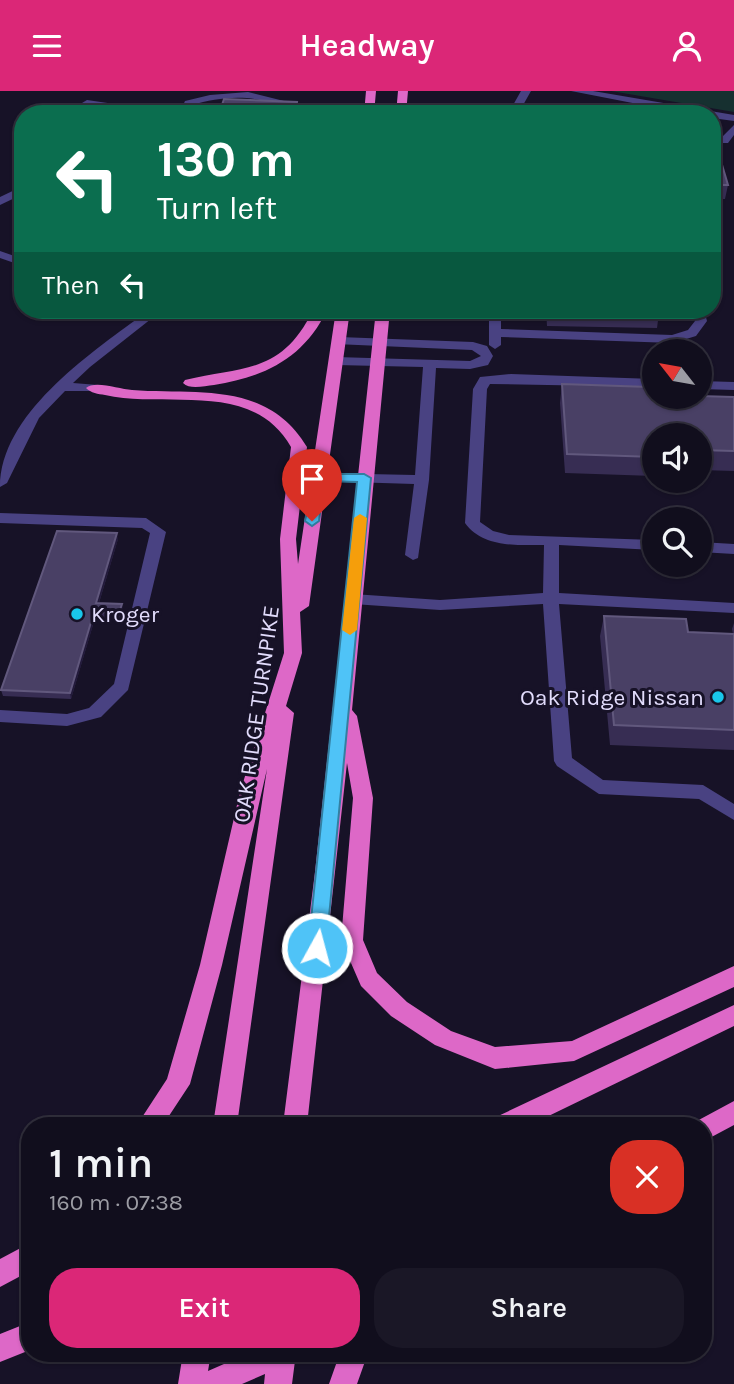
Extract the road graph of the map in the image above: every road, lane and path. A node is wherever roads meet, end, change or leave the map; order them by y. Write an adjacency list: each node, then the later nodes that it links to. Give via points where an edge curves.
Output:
1 (100, 91): 3 (street)
2 (576, 91): 7 (street)
3 (87, 103): 4 (street)
4 (107, 105)
5 (187, 105): 6 (street, via 198,100 270,98)
6 (281, 105)
7 (658, 105)
8 (734, 128): 9 (street)
9 (721, 141)
10 (146, 319): 26 (street)
11 (317, 319): 27 (highway, via 299,345 250,374 205,382 115,384)
12 (343, 319): 17 (highway, OAK RIDGE TURNPIKE)
13 (382, 319): 18 (highway)
14 (495, 319): 16 (street)
15 (700, 319): 16 (street, via 692,333 673,339)
16 (495, 333): 19 (street, via 495,346)
17 (339, 341): 18 (street); 20 (highway, OAK RIDGE TURNPIKE)
18 (379, 343): 19 (street, via 473,347); 21 (highway)
19 (487, 356): 22 (street, via 470,365)
20 (336, 361): 21 (street); 28 (highway, OAK RIDGE TURNPIKE)
21 (377, 363): 22 (street); 29 (highway)
22 (430, 364): 30 (street)
23 (642, 383): 33 (street, via 485,380 480,390 472,523 490,537)
24 (712, 385): 25 (street)
25 (734, 386)
26 (59, 387): 27 (street); 31 (street, via 33,416)
27 (93, 389): 41 (highway, via 116,396 222,395 259,410 293,436 299,447 288,538)
28 (318, 477): 29 (street); 41 (highway, OAK RIDGE TURNPIKE)
29 (364, 478): 30 (street); 39 (highway)
30 (422, 480): 37 (street)
31 (0, 483)
32 (0, 518): 43 (street, via 146,523 158,532 122,686 95,713 67,720)
33 (552, 540): 34 (street); 38 (street)
34 (642, 544)
35 (712, 548): 36 (street)
36 (734, 549)
37 (413, 555)
38 (551, 598): 39 (street, via 440,605); 40 (street); 44 (street, via 563,761 599,787 703,792)
39 (353, 600): 42 (highway)
40 (734, 608)
41 (293, 653): 48 (highway, via 250,792 211,965 178,1084); 49 (highway, OAK RIDGE TURNPIKE)
42 (344, 695): 45 (highway, via 363,798 352,940 369,979 399,1009 443,1038 495,1058 574,1051); 50 (highway)
43 (0, 716)
44 (734, 813)
45 (734, 976)
46 (734, 1015): 51 (highway)
47 (734, 1112): 52 (highway)
48 (155, 1117)
49 (226, 1117)
50 (296, 1117)
51 (522, 1117)
52 (712, 1125)
53 (21, 1261): 54 (highway)
54 (0, 1274)
55 (21, 1340): 56 (highway)
56 (0, 1348)
57 (196, 1362): 61 (highway)
58 (261, 1362): 62 (highway)
59 (281, 1362): 63 (highway)
60 (351, 1362): 64 (highway)
61 (192, 1384)
62 (210, 1384)
63 (278, 1384)
64 (343, 1384)

